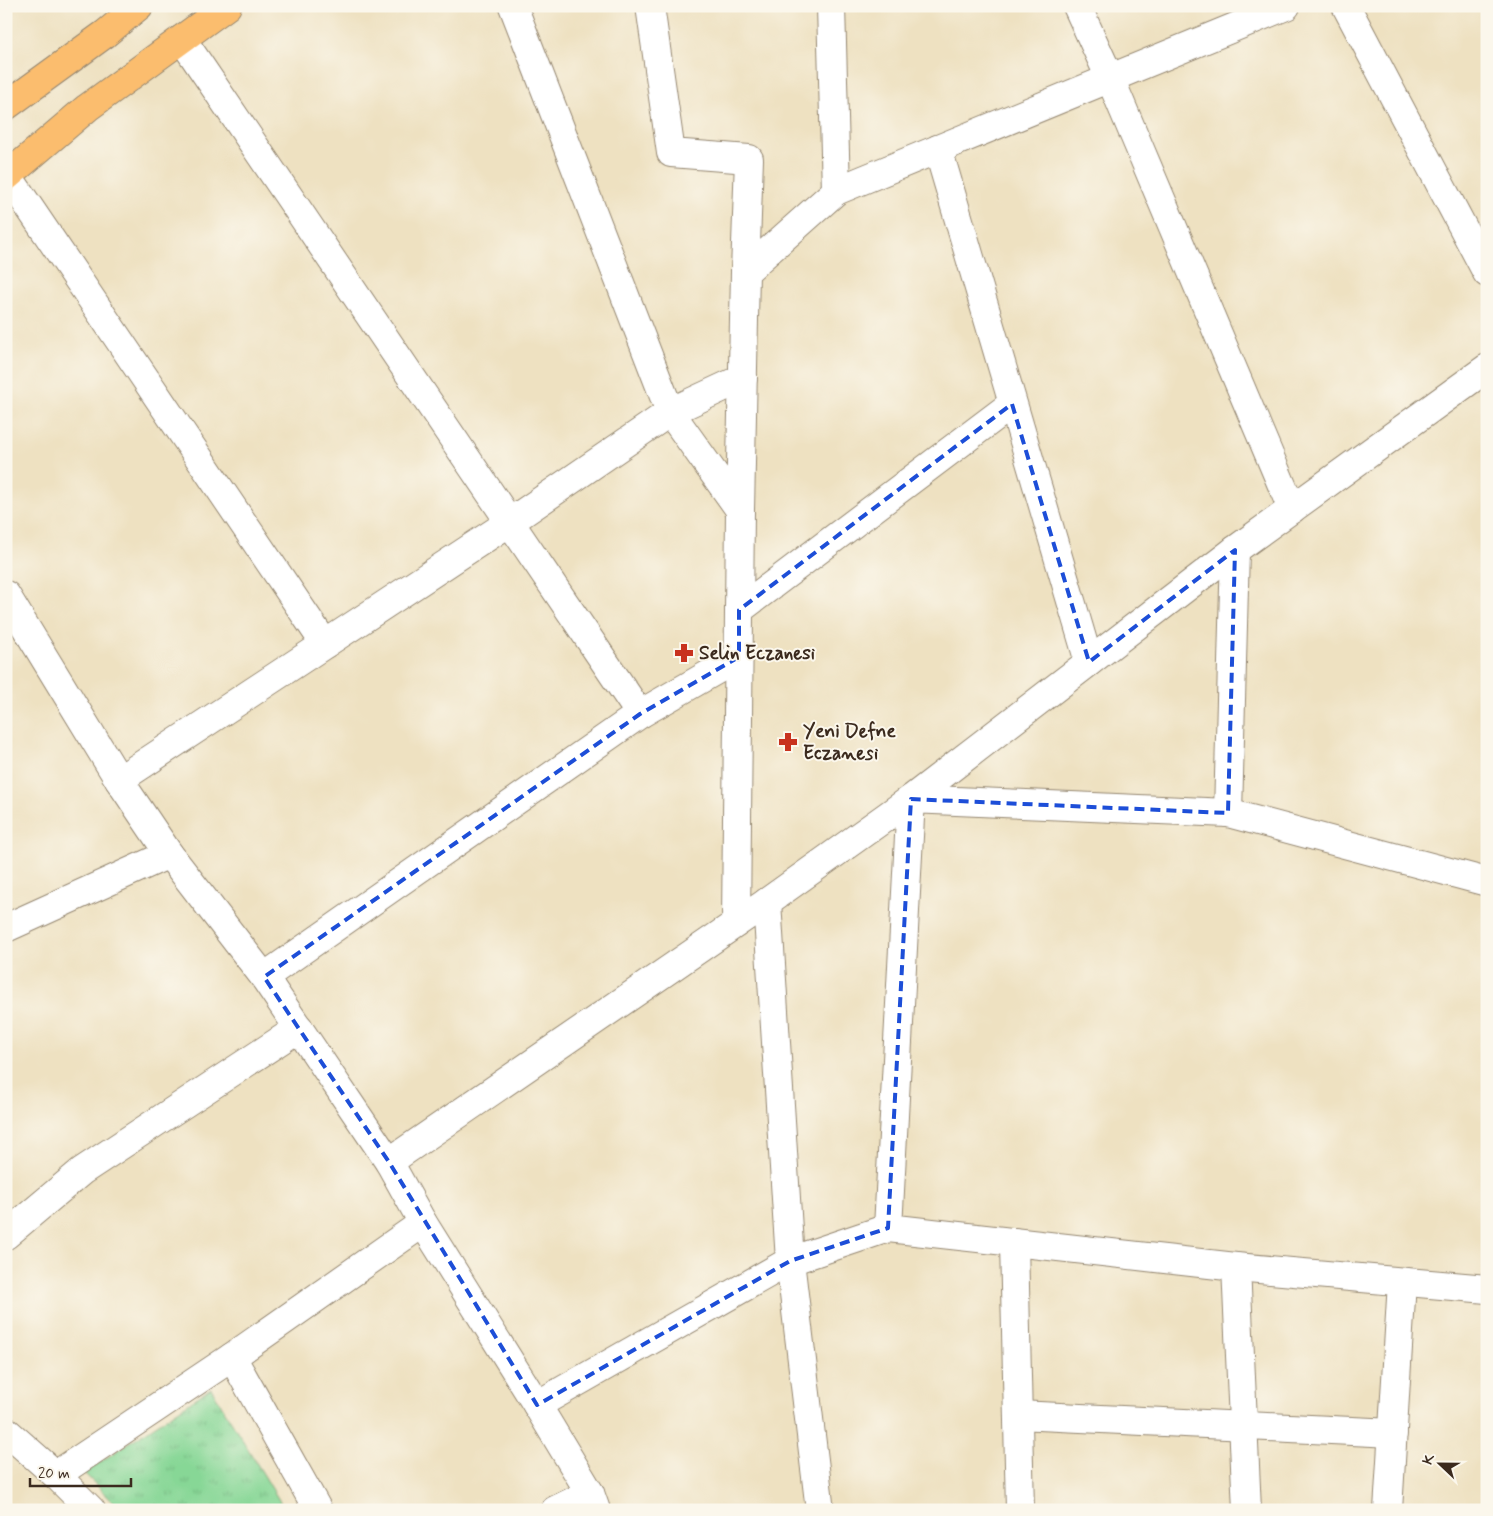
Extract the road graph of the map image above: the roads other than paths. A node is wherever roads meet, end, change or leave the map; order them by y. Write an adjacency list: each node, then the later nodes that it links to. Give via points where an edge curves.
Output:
1 (139, 6): 11 (main road, via 106,34)
2 (227, 6): 9 (main road)
3 (513, 6): 20 (street)
4 (650, 6): 15 (street, via 671,152 749,159)
5 (831, 6): 14 (street)
6 (1077, 6): 10 (street)
7 (1286, 6): 10 (street)
8 (1346, 6): 16 (street)
9 (182, 39): 13 (main road, via 86,108); 23 (street)
10 (1110, 78): 12 (street); 21 (street)
11 (6, 106)
12 (938, 149): 14 (street); 19 (street)
13 (7, 177): 28 (street)
14 (836, 191): 15 (street)
15 (744, 272): 18 (street)
16 (1487, 273)
17 (1487, 368): 21 (street)
18 (743, 378): 20 (street); 22 (street)
19 (1012, 404): 26 (street); 30 (street)
20 (670, 412): 22 (street); 23 (street)
21 (1292, 509): 24 (street)
22 (740, 510): 26 (street)
23 (510, 522): 28 (street); 31 (street)
24 (1235, 550): 30 (street); 34 (street)
25 (6, 595): 27 (street)
26 (739, 610): 29 (street)
27 (15, 615): 32 (street)
28 (325, 644): 32 (street)
29 (739, 657): 31 (street); 38 (street)
30 (1089, 662): 33 (street)
31 (640, 714): 40 (street)
32 (119, 780): 35 (street)
33 (911, 799): 34 (street); 37 (street); 44 (street)
34 (1228, 813): 36 (street)
35 (169, 854): 39 (street); 40 (street)
36 (1487, 882)
37 (767, 902): 38 (street); 47 (street)
38 (736, 923): 42 (street)
39 (6, 928)
40 (264, 977): 41 (street)
41 (299, 1028): 42 (street); 45 (street, via 82,1172)
42 (389, 1162): 43 (street)
43 (423, 1223): 51 (street); 52 (street)
44 (888, 1228): 46 (street); 47 (street)
45 (6, 1235)
46 (1014, 1242): 48 (street); 53 (street)
47 (790, 1261): 52 (street); 62 (street)
48 (1236, 1267): 49 (street); 54 (street)
49 (1402, 1282): 50 (street); 56 (street)
50 (1487, 1289)
51 (232, 1358): 57 (street); 60 (street)
52 (537, 1406): 58 (street)
53 (1018, 1415): 54 (street); 63 (street)
54 (1243, 1424): 56 (street); 64 (street)
55 (6, 1432): 57 (street)
56 (1393, 1432): 65 (street)
57 (56, 1475): 59 (street)
58 (593, 1501): 61 (street)
59 (91, 1510)
60 (318, 1510)
61 (555, 1510)
62 (820, 1510)
63 (1020, 1510)
64 (1247, 1510)
65 (1388, 1510)

